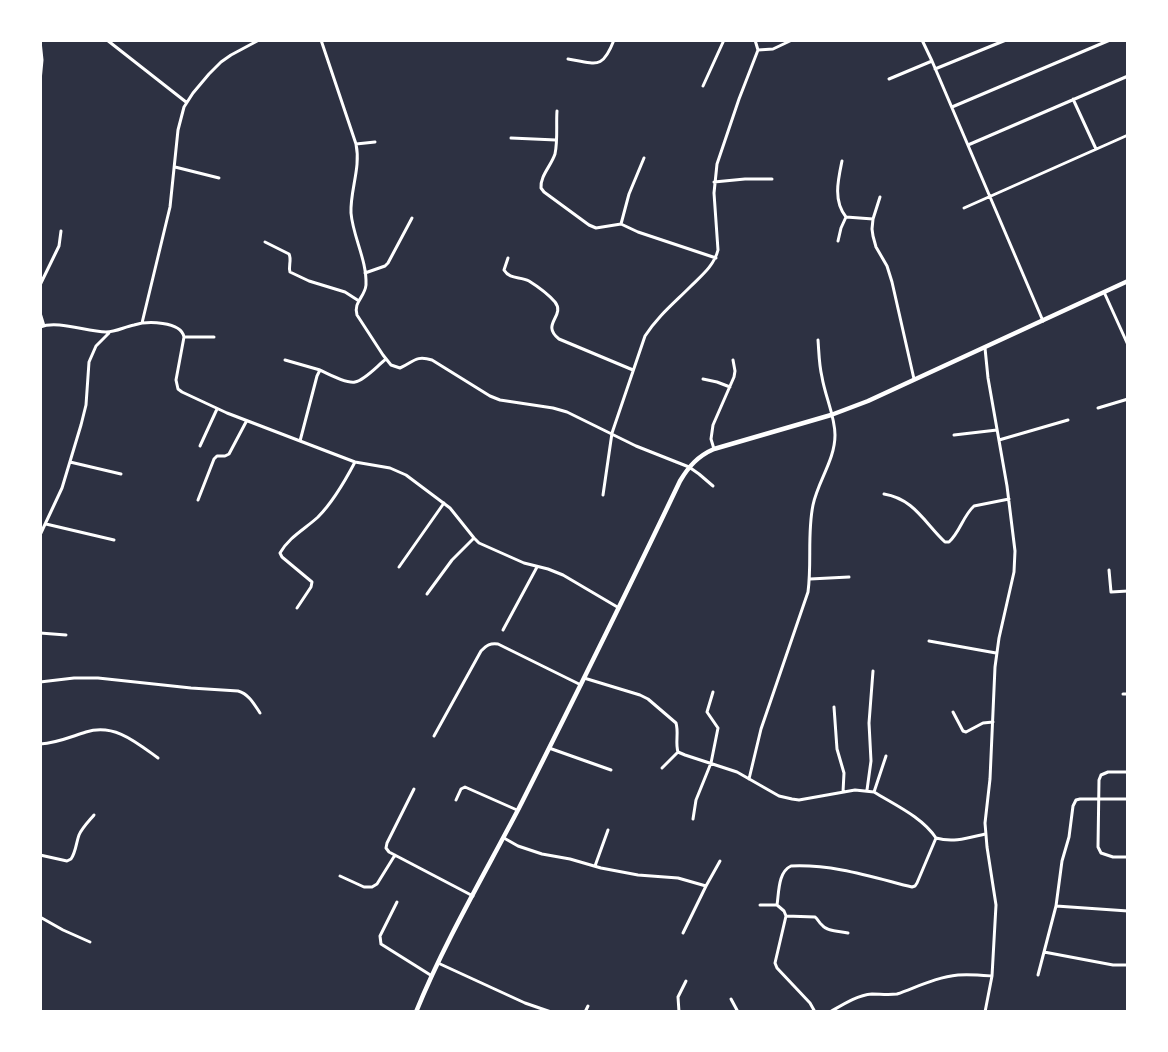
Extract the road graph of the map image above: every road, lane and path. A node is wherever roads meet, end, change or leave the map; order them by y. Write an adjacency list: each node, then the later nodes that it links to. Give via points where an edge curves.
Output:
1 (107, 40): 21 (street)
2 (259, 40): 21 (street, via 221,62)
3 (321, 40): 28 (street)
4 (614, 40): 13 (street, via 604,61)
5 (723, 40): 19 (street)
6 (755, 40): 12 (street)
7 (792, 40): 12 (street, via 773,49)
8 (921, 40): 14 (street)
9 (1006, 40): 15 (street)
10 (1110, 40): 22 (street)
11 (40, 41): 18 (street)
12 (758, 50): 36 (street)
13 (568, 59)
14 (932, 61): 15 (street); 17 (street)
15 (935, 69): 22 (street)
16 (1128, 76): 20 (street)
17 (889, 79)
18 (40, 81)
19 (703, 86)
20 (1073, 99): 29 (street); 30 (street)
21 (186, 102): 33 (street, via 180,117)
22 (951, 107): 29 (street)
23 (556, 111): 26 (street)
24 (1128, 135): 30 (street)
25 (511, 138): 26 (street)
26 (556, 140): 43 (street, via 554,157 541,181 541,189 589,225 596,228)
27 (375, 142): 28 (street)
28 (356, 144): 49 (street, via 358,164 351,212)
29 (968, 146): 38 (street)
30 (1096, 149): 38 (street)
31 (644, 158): 43 (street)
32 (842, 161): 40 (street, via 836,194)
33 (175, 166): 34 (street); 56 (street, via 170,207)
34 (219, 178)
35 (772, 179): 36 (street)
36 (714, 182): 48 (street)
37 (880, 197): 42 (street)
38 (990, 197): 39 (street); 55 (street)
39 (964, 208)
40 (846, 217): 42 (street); 45 (street)
41 (412, 218): 49 (street, via 388,263)
42 (873, 219): 70 (street, via 873,236 892,282)
43 (621, 224): 48 (street)
44 (61, 231): 51 (street, via 59,246)
45 (838, 241)
46 (265, 242): 53 (street, via 289,254 290,272)
47 (508, 258): 67 (street, via 504,270 507,274 529,282 557,305 553,334)
48 (716, 258): 67 (street, via 652,325)
49 (365, 273): 53 (street, via 365,292)
50 (1128, 281): 52 (main road)
51 (40, 285)
52 (1104, 292): 55 (main road); 62 (street)
53 (359, 301): 64 (street, via 357,315)
54 (40, 313): 57 (street)
55 (1043, 321): 63 (main road)
56 (142, 323): 58 (street); 59 (street, via 177,327)
57 (42, 327): 58 (street)
58 (110, 332): 85 (street, via 96,346 89,362 86,405)
59 (184, 337): 60 (street); 74 (street, via 176,385)
60 (214, 337)
61 (818, 340): 75 (street)
62 (1128, 345)
63 (985, 347): 70 (main road); 78 (street)
64 (386, 359): 68 (street, via 355,382); 79 (street, via 400,368 423,357 490,396 567,412)
65 (285, 360): 68 (street)
66 (733, 360): 71 (street, via 735,371)
67 (633, 369): 79 (street)
68 (320, 370): 82 (street)
69 (703, 379): 71 (street)
70 (915, 381): 75 (main road)
71 (730, 387): 84 (street, via 713,425)
72 (1128, 399): 73 (street)
73 (1098, 408)
74 (217, 409): 77 (street); 83 (street)
75 (831, 415): 84 (main road); 103 (street, via 835,436 816,493 810,527)
76 (1068, 420): 81 (street)
77 (246, 421): 82 (street); 93 (street, via 229,454 214,459)
78 (997, 430): 80 (street); 81 (street)
79 (612, 434): 87 (street); 91 (street)
80 (954, 435)
81 (999, 440): 92 (street)
82 (300, 441): 86 (street)
83 (200, 446)
84 (714, 449): 87 (main road)
85 (70, 462): 88 (street); 95 (street)
86 (355, 462): 94 (street, via 406,475); 106 (street, via 324,510 280,553 312,582)
87 (689, 467): 89 (street); 107 (main road)
88 (121, 474)
89 (713, 486)
90 (884, 494): 92 (street, via 896,496 916,509 945,542 954,537 974,507)
91 (603, 495)
92 (1009, 499): 112 (street, via 1015,540 1014,572)
93 (198, 500)
94 (444, 503): 97 (street); 99 (street)
95 (46, 524): 96 (street); 98 (street)
96 (40, 536)
97 (474, 538): 100 (street, via 512,559); 105 (street)
98 (114, 540)
99 (399, 567)
100 (537, 567): 107 (street, via 563,575); 108 (street)
101 (1109, 570): 104 (street, via 1111,592)
102 (849, 577): 103 (street)
103 (810, 579): 134 (street, via 761,729)
104 (1128, 591)
105 (427, 594)
106 (297, 608)
107 (619, 608): 114 (main road)
108 (502, 630)
109 (40, 633): 110 (street)
110 (66, 635)
111 (929, 641): 112 (street)
112 (996, 653): 123 (street)
113 (873, 671): 136 (street)
114 (584, 678): 116 (main road); 127 (street, via 648,699 676,723)
115 (40, 682): 122 (street, via 98,678 238,691)
116 (581, 685): 124 (street, via 491,643 481,651); 126 (main road)
117 (713, 692): 130 (street, via 707,712 718,728)
118 (1123, 694): 119 (street)
119 (1128, 694)
120 (834, 707): 137 (street, via 837,749 844,772)
121 (953, 712): 123 (street, via 966,732)
122 (260, 713)
123 (993, 722): 146 (street)
124 (434, 736)
125 (40, 744): 129 (street, via 96,729 110,730 131,738)
126 (549, 748): 132 (street); 142 (main road)
127 (678, 752): 130 (street); 131 (street)
128 (886, 756): 138 (street)
129 (158, 758)
130 (711, 763): 134 (street); 144 (street)
131 (662, 768)
132 (611, 770)
133 (1128, 772): 140 (street, via 1101,775)
134 (749, 779): 137 (street, via 779,796 799,800)
135 (414, 789): 150 (street, via 387,843 386,848)
136 (867, 790): 137 (street); 138 (street)
137 (843, 792)
138 (874, 792): 148 (street, via 922,823)
139 (1128, 798): 140 (street)
140 (1098, 799): 151 (street, via 1101,854); 160 (street, via 1076,800 1073,806)
141 (456, 800): 142 (street, via 465,787)
142 (518, 810): 147 (main road)
143 (94, 815): 149 (street, via 78,837 71,859)
144 (693, 819)
145 (608, 830): 153 (street)
146 (985, 834): 148 (street, via 960,840); 172 (street, via 996,905)
147 (503, 837): 153 (street, via 542,854); 156 (main road)
148 (936, 838): 159 (street, via 915,886 838,869 791,866 780,880)
149 (40, 855)
150 (395, 855): 154 (street, via 372,887); 156 (street)
151 (1128, 857)
152 (720, 861): 155 (street)
153 (595, 866): 155 (street)
154 (340, 876)
155 (706, 886): 164 (street)
156 (472, 896): 168 (main road)
157 (397, 902): 171 (street, via 380,936 381,944)
158 (760, 905): 159 (street)
159 (777, 905): 162 (street)
160 (1056, 906): 161 (street); 167 (street)
161 (1128, 911)
162 (786, 916): 165 (street, via 815,917 826,929); 181 (street, via 774,963)
163 (40, 917): 166 (street)
164 (683, 933)
165 (848, 933)
166 (90, 942)
167 (1044, 952): 169 (street); 170 (street)
168 (438, 963): 171 (main road); 177 (street)
169 (1128, 965)
170 (1038, 975)
171 (432, 976): 176 (main road)
172 (992, 976): 182 (street, via 955,975 897,994 871,994); 183 (street)
173 (686, 981): 179 (street, via 678,997)
174 (731, 999): 180 (street)
175 (588, 1006): 178 (street)
176 (416, 1011)
177 (551, 1011)
178 (585, 1011)
179 (679, 1011)
180 (738, 1011)
181 (815, 1011)
182 (830, 1011)
183 (985, 1011)

